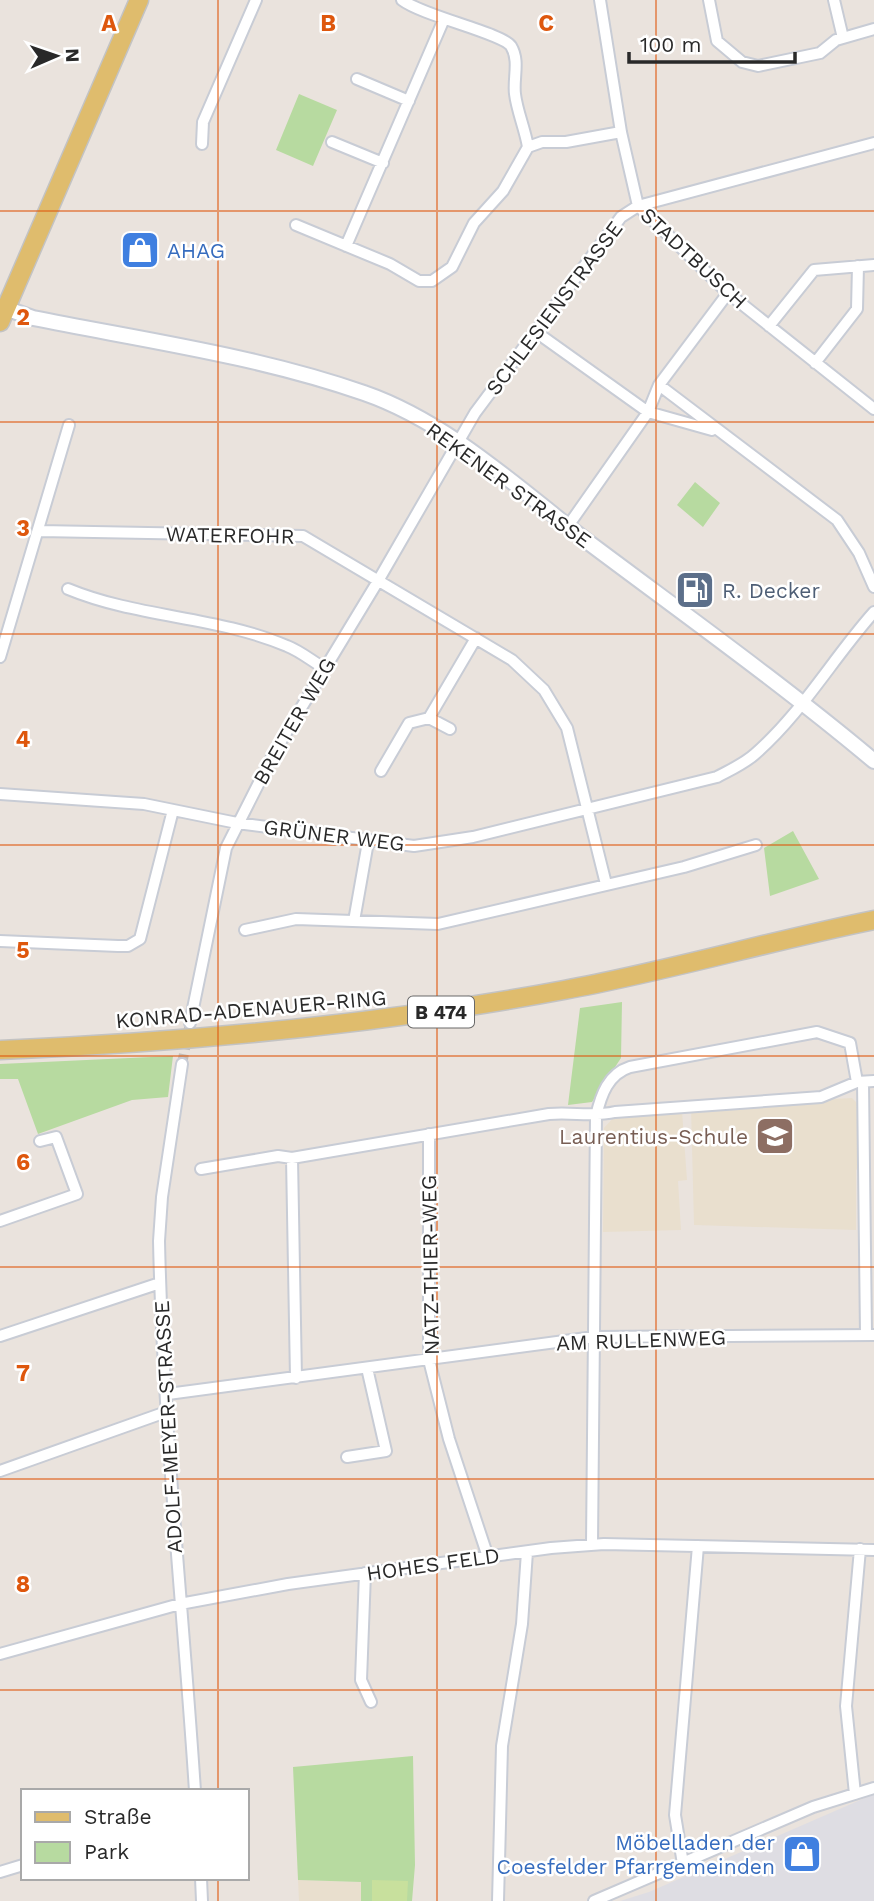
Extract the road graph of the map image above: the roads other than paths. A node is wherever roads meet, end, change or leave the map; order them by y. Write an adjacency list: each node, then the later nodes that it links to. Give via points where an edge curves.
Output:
1 (139, 0): 24 (main road)
2 (256, 0): 15 (street, via 203,122)
3 (402, 0): 7 (street)
4 (600, 0): 12 (street, STADTBUSCH)
5 (709, 0): 9 (street, via 717,41 742,62 758,66 820,53)
6 (834, 0): 9 (street)
7 (444, 19): 11 (street); 16 (street, via 502,38 510,46 516,59 515,95)
8 (874, 29): 9 (street)
9 (844, 38)
10 (357, 79): 11 (street)
11 (409, 101): 17 (street)
12 (621, 132): 16 (street); 18 (street, STADTBUSCH)
13 (332, 142): 17 (street)
14 (874, 143): 18 (street, SCHLESIENSTRASSE)
15 (202, 144)
16 (528, 147): 20 (street, via 503,191 474,223 452,267 441,277 419,281)
17 (383, 163): 20 (street)
18 (638, 206): 23 (street, STADTBUSCH); 26 (street, SCHLESIENSTRASSE, via 621,217)
19 (296, 225): 20 (street)
20 (346, 246)
21 (874, 265): 22 (street)
22 (858, 266): 25 (street, via 814,270); 27 (street, via 858,309)
23 (728, 293): 25 (street, STADTBUSCH); 28 (street)
24 (2, 315): 33 (street, REKENER STRASSE, via 186,348 365,393)
25 (769, 326): 27 (street, STADTBUSCH)
26 (536, 332): 30 (street); 33 (street, SCHLESIENSTRASSE)
27 (815, 363): 29 (street, STADTBUSCH)
28 (659, 385): 30 (street); 32 (street)
29 (874, 409)
30 (648, 412): 32 (street); 34 (street)
31 (69, 425): 35 (street)
32 (718, 432): 37 (street, via 837,520)
33 (456, 442): 34 (street, REKENER STRASSE); 36 (street, BREITER WEG)
34 (568, 526): 43 (street, REKENER STRASSE)
35 (40, 531): 36 (street, WATERFOHR, via 303,536); 41 (street)
36 (378, 581): 40 (street, WATERFOHR); 42 (street, BREITER WEG)
37 (874, 587)
38 (68, 589): 42 (street, via 101,603 288,646)
39 (874, 611): 43 (street, GRÜNER WEG)
40 (476, 638): 44 (street); 50 (street, WATERFOHR, via 525,670 550,697 567,728)
41 (0, 657)
42 (324, 668): 51 (street, BREITER WEG)
43 (803, 704): 46 (street, REKENER STRASSE); 50 (street, GRÜNER WEG, via 753,757 717,777)
44 (429, 718): 45 (street); 47 (street, via 409,723)
45 (450, 729)
46 (874, 761)
47 (381, 772)
48 (0, 794): 49 (street, GRÜNER WEG)
49 (173, 810): 51 (street, GRÜNER WEG); 58 (street, via 140,939 128,946)
50 (590, 810): 52 (street, GRÜNER WEG, via 414,846); 54 (street, WATERFOHR)
51 (237, 823): 52 (street, GRÜNER WEG); 59 (street, BREITER WEG, via 226,848)
52 (368, 842): 56 (street)
53 (756, 845): 54 (street)
54 (606, 884): 56 (street, via 438,924)
55 (874, 920): 60 (main road, KONRAD-ADENAUER-RING / B 474, via 603,982 434,1013 172,1042)
56 (354, 921): 57 (street, via 296,919)
57 (245, 930)
58 (0, 941)
59 (190, 1023)
60 (0, 1050)
61 (182, 1064): 69 (street, ADOLF-MEYER-STRASSE, via 162,1197)
62 (865, 1082): 63 (street, via 821,1097); 63 (street, via 850,1043 817,1032 624,1069 609,1082); 70 (street)
63 (596, 1116): 64 (street, via 549,1114); 72 (street)
64 (429, 1134): 66 (street); 73 (street, NATZ-THIER-WEG)
65 (40, 1141): 68 (street, via 56,1137 77,1194)
66 (292, 1158): 67 (street, via 278,1156); 75 (street)
67 (201, 1169)
68 (0, 1222)
69 (160, 1283): 71 (street); 76 (street, ADOLF-MEYER-STRASSE)
70 (870, 1335): 72 (street, AM RULLENWEG)
71 (0, 1336)
72 (594, 1337): 73 (street, AM RULLENWEG); 80 (street)
73 (429, 1360): 74 (street, AM RULLENWEG); 85 (street, NATZ-THIER-WEG, via 449,1439)
74 (367, 1368): 75 (street, AM RULLENWEG); 78 (street, via 386,1451)
75 (296, 1378): 76 (street, AM RULLENWEG)
76 (168, 1394): 77 (street, ADOLF-MEYER-STRASSE)
77 (166, 1412): 79 (street); 87 (street, ADOLF-MEYER-STRASSE)
78 (346, 1457)
79 (0, 1471)
80 (592, 1544): 81 (street, HOHES FELD); 84 (street, HOHES FELD)
81 (698, 1546): 82 (street, HOHES FELD); 93 (street, via 675,1815)
82 (860, 1549): 83 (street, HOHES FELD); 92 (street, via 846,1706)
83 (874, 1550)
84 (527, 1552): 85 (street, HOHES FELD); 98 (street, via 522,1624 502,1746)
85 (488, 1556): 86 (street, HOHES FELD)
86 (365, 1573): 87 (street, HOHES FELD); 89 (street, via 361,1680)
87 (180, 1604): 88 (street, HOHES FELD); 91 (street, ADOLF-MEYER-STRASSE)
88 (0, 1654)
89 (371, 1702)
90 (874, 1788): 92 (street)
91 (195, 1789)
92 (855, 1794): 93 (street, via 813,1807)
93 (683, 1864): 99 (street)
94 (21, 1866): 95 (street)
95 (0, 1872)
96 (201, 1880): 97 (street)
97 (202, 1901)
98 (498, 1901)
99 (594, 1901)

